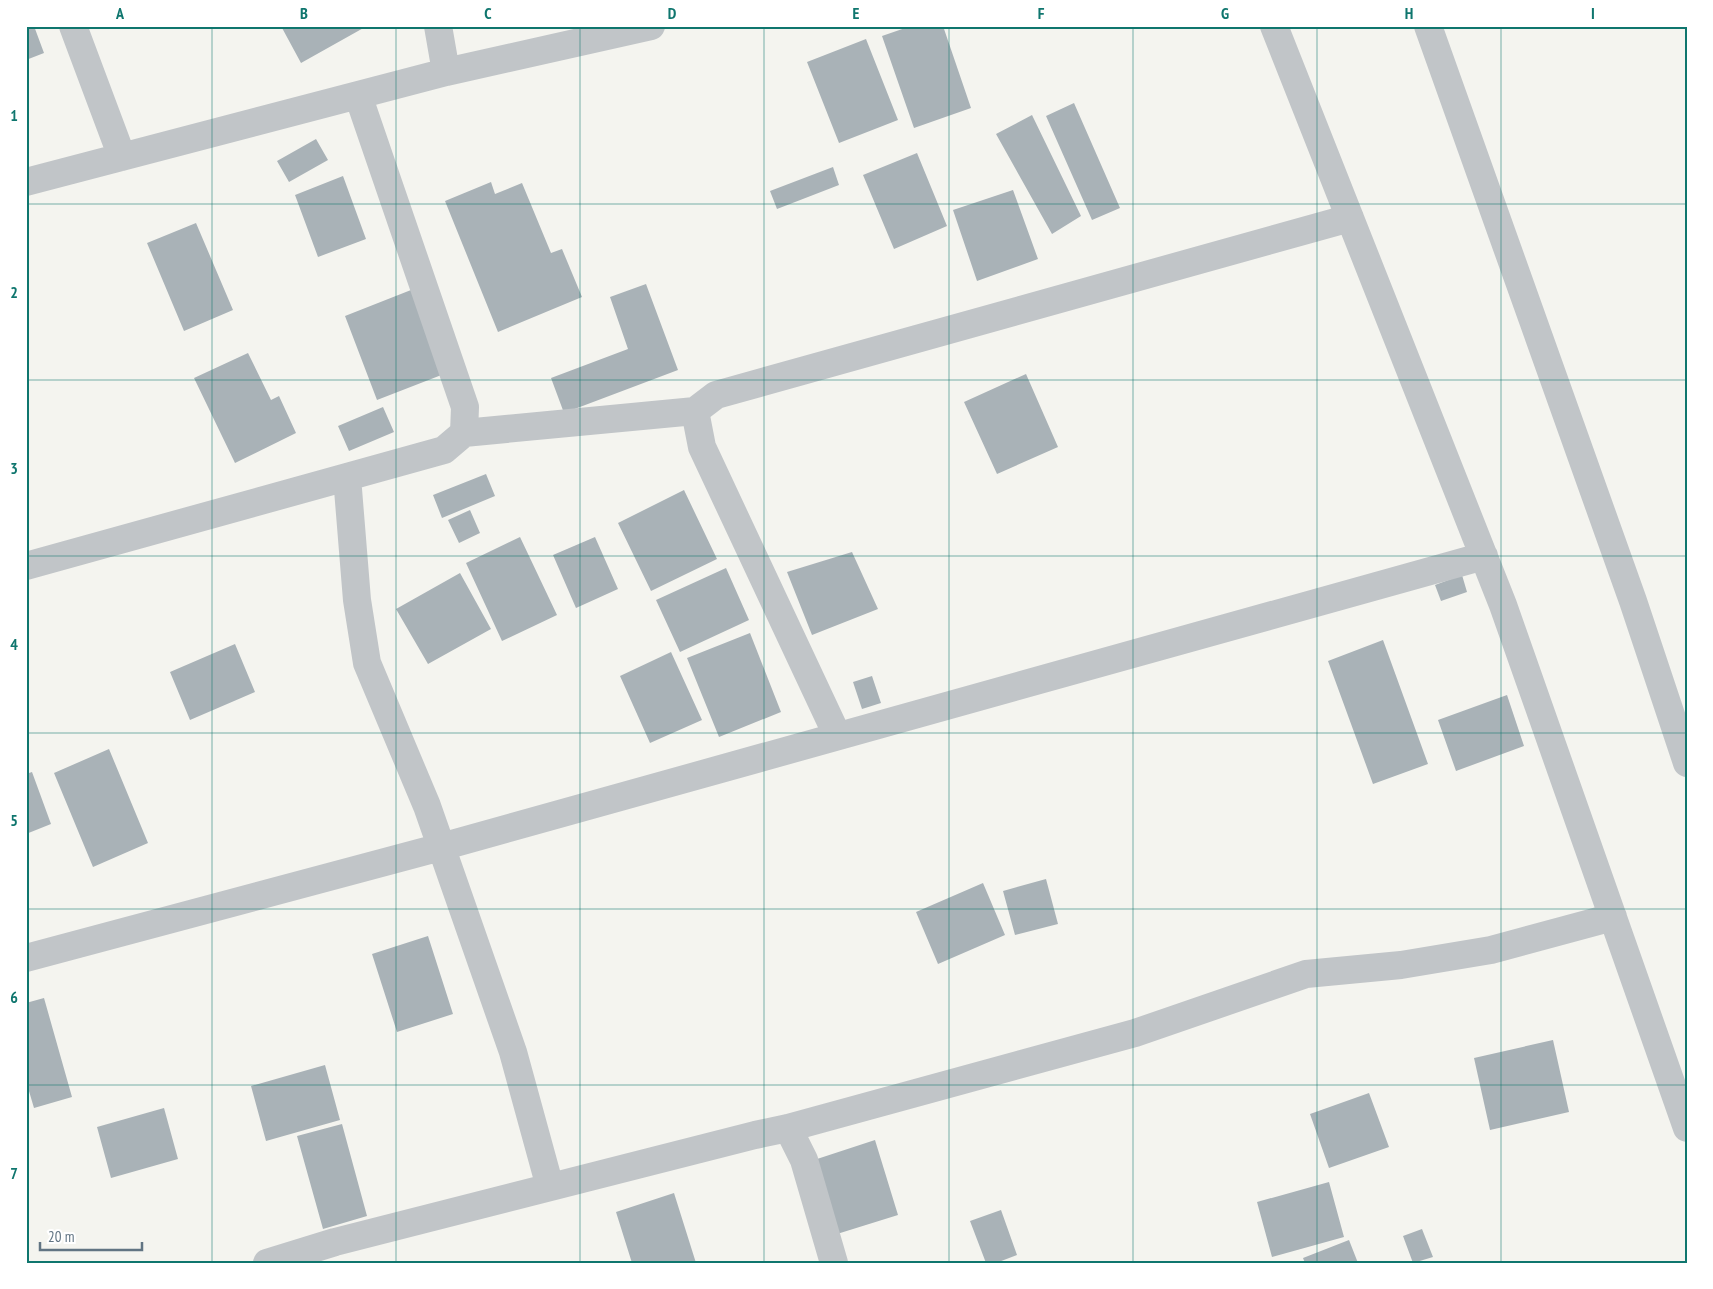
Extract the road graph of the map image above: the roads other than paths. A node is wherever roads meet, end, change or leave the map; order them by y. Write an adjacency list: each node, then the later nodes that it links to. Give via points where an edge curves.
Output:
1 (73, 26): 8 (street)
2 (438, 26): 6 (street)
3 (651, 26): 6 (street)
4 (1274, 26): 10 (street)
5 (1428, 26): 17 (street)
6 (446, 72): 7 (street)
7 (358, 95): 8 (street); 12 (street, via 465,407)
8 (122, 157): 9 (street)
9 (26, 182)
10 (1350, 218): 11 (street, via 716,395); 14 (street)
11 (695, 411): 12 (street); 16 (street, via 702,447)
12 (464, 433): 13 (street, via 444,450)
13 (347, 477): 15 (street); 18 (street, via 357,600 367,663)
14 (1484, 556): 16 (street); 19 (street)
15 (26, 566)
16 (837, 735): 18 (street)
17 (1687, 763)
18 (441, 847): 20 (street); 23 (street, via 513,1052)
19 (1613, 917): 21 (street, via 1491,950 1400,965 1306,974 1135,1034); 22 (street)
20 (26, 958)
21 (788, 1128): 23 (street); 25 (street, via 804,1160)
22 (1687, 1128)
23 (550, 1187): 24 (street, via 335,1242)
24 (267, 1263)
25 (834, 1263)

